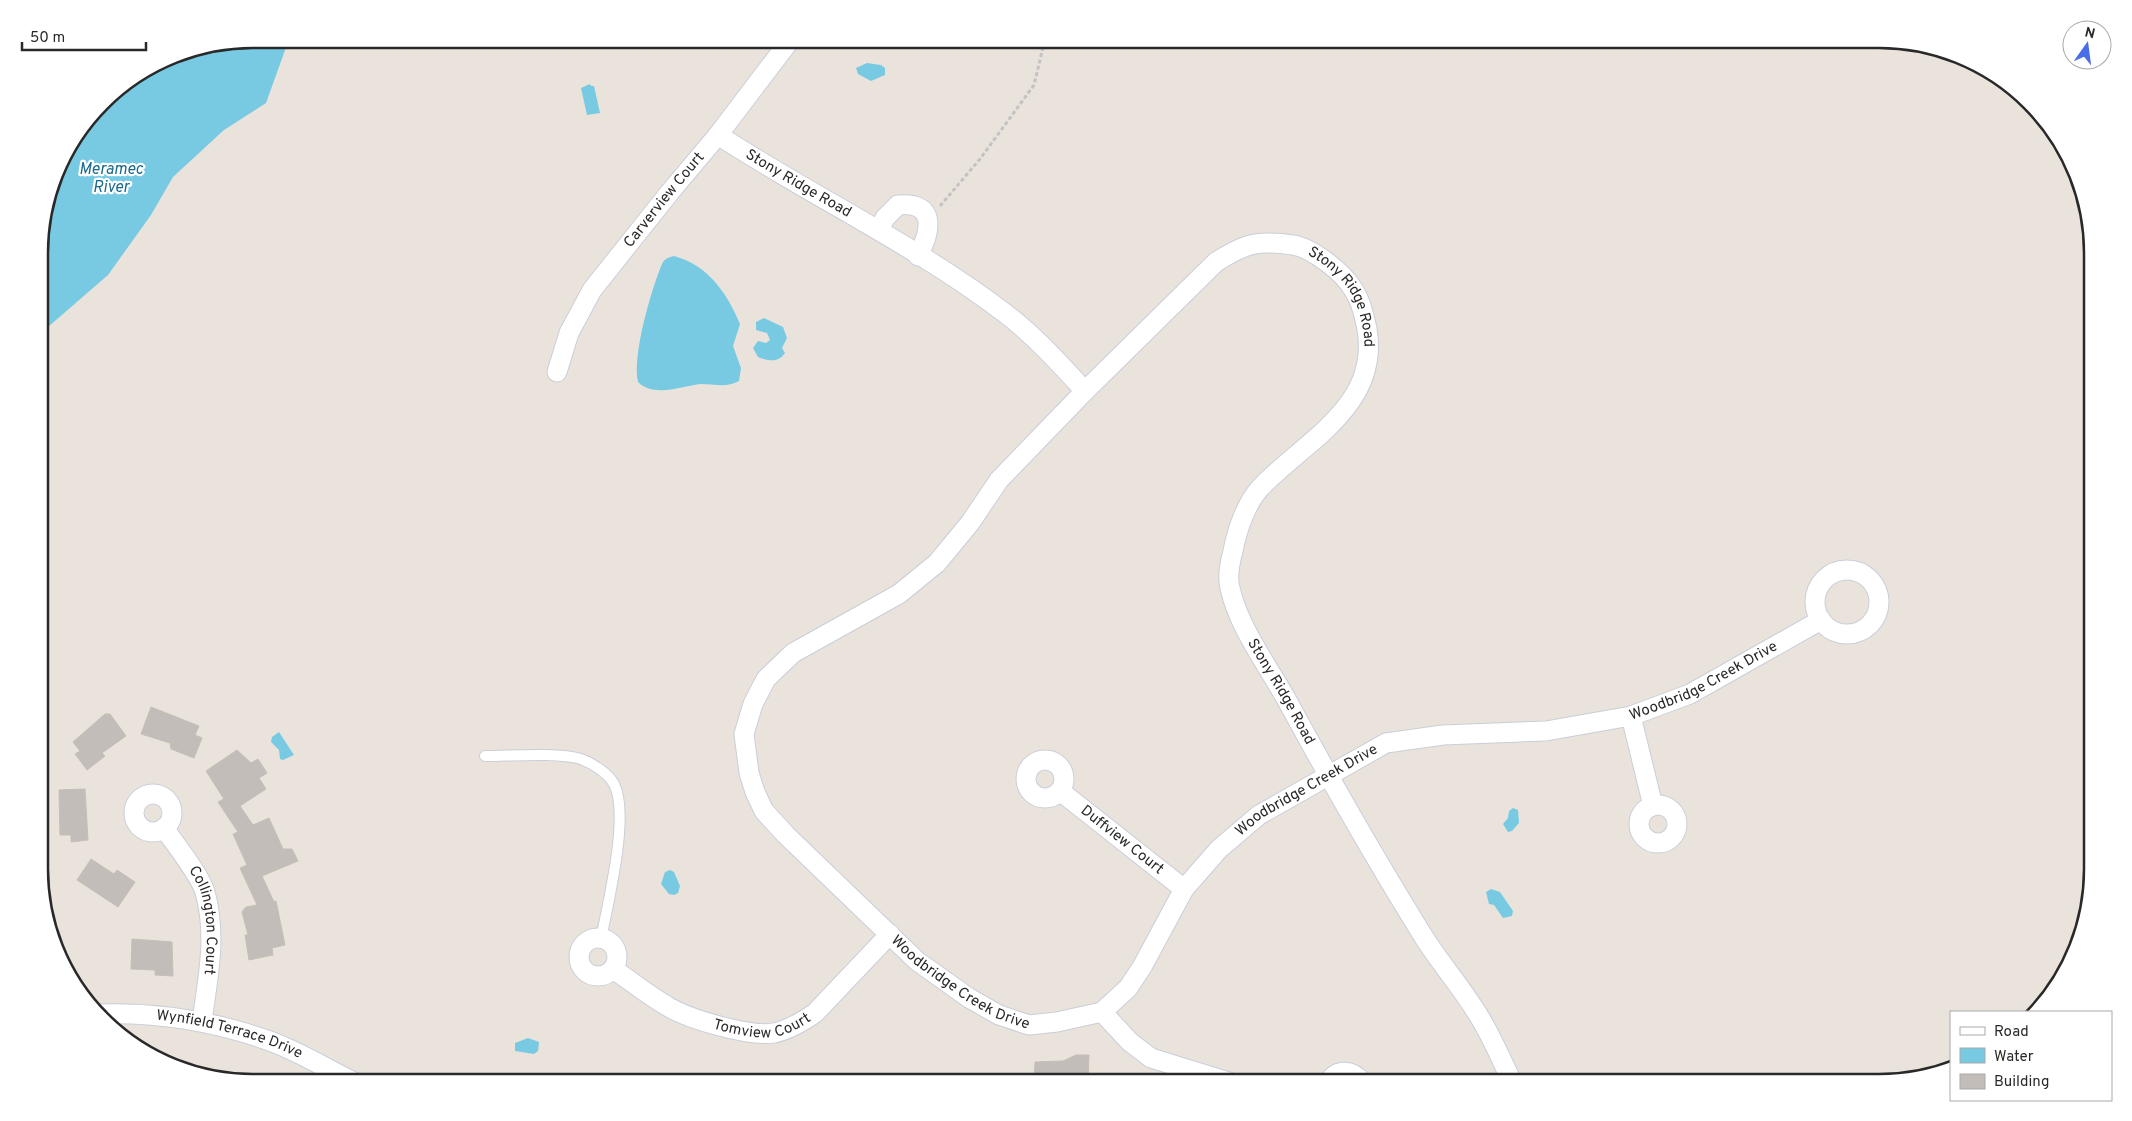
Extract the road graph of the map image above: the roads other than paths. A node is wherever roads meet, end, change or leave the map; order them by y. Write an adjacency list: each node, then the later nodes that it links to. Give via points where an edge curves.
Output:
1 (784, 48): 2 (street, Carverview Court)
2 (718, 135): 3 (street, Stony Ridge Road); 5 (street, Carverview Court, via 592,290 569,333)
3 (879, 230): 4 (street, Stony Ridge Road); 4 (street, via 898,205 911,204 924,210 928,234)
4 (918, 256): 6 (street, Stony Ridge Road, via 1007,315)
5 (557, 372)
6 (1085, 391): 10 (street, Stony Ridge Road, via 1216,262 1240,247 1262,242 1297,246 1339,272 1352,286 1360,301 1369,340 1365,375 1337,419 1259,489 1236,535 1229,585 1248,631); 15 (street, Woodbridge Creek Drive, via 999,480 937,563 899,594 793,652 766,678 753,704 744,734 749,773 764,811)
7 (1821, 620): 8 (street, Woodbridge Creek Drive, via 1690,694)
8 (1631, 716): 10 (street, Woodbridge Creek Drive, via 1546,731 1443,735 1386,743); 12 (street)
9 (485, 756): 16 (lane, via 581,759 600,769 613,782 621,818)
10 (1330, 775): 14 (street, Woodbridge Creek Drive, via 1259,815 1219,849); 25 (street, Stony Ridge Road, via 1426,940 1483,1022)
11 (1060, 791): 14 (street, Duffview Court)
12 (1653, 806)
13 (164, 828): 20 (street, Collington Court, via 204,891 212,952)
14 (1184, 889): 18 (street, Woodbridge Creek Drive, via 1142,968 1128,988)
15 (890, 934): 17 (street, Tomview Court, via 815,1013 802,1022 772,1033 717,1026 668,1007); 18 (street, Woodbridge Creek Drive, via 917,961 999,1015 1029,1025)
16 (602, 939): 17 (street, via 611,943 617,954); 17 (street, via 593,939 584,946 580,964 594,976 607,974)
17 (613, 969)
18 (1102, 1012): 22 (street, via 1130,1042 1151,1058)
19 (109, 1014): 20 (street, Wynfield Terrace Drive, via 141,1013)
20 (202, 1021): 21 (street, Wynfield Terrace Drive, via 266,1039)
21 (338, 1074)
22 (1203, 1074)
23 (1339, 1074): 24 (street)
24 (1352, 1074)
25 (1508, 1074)

